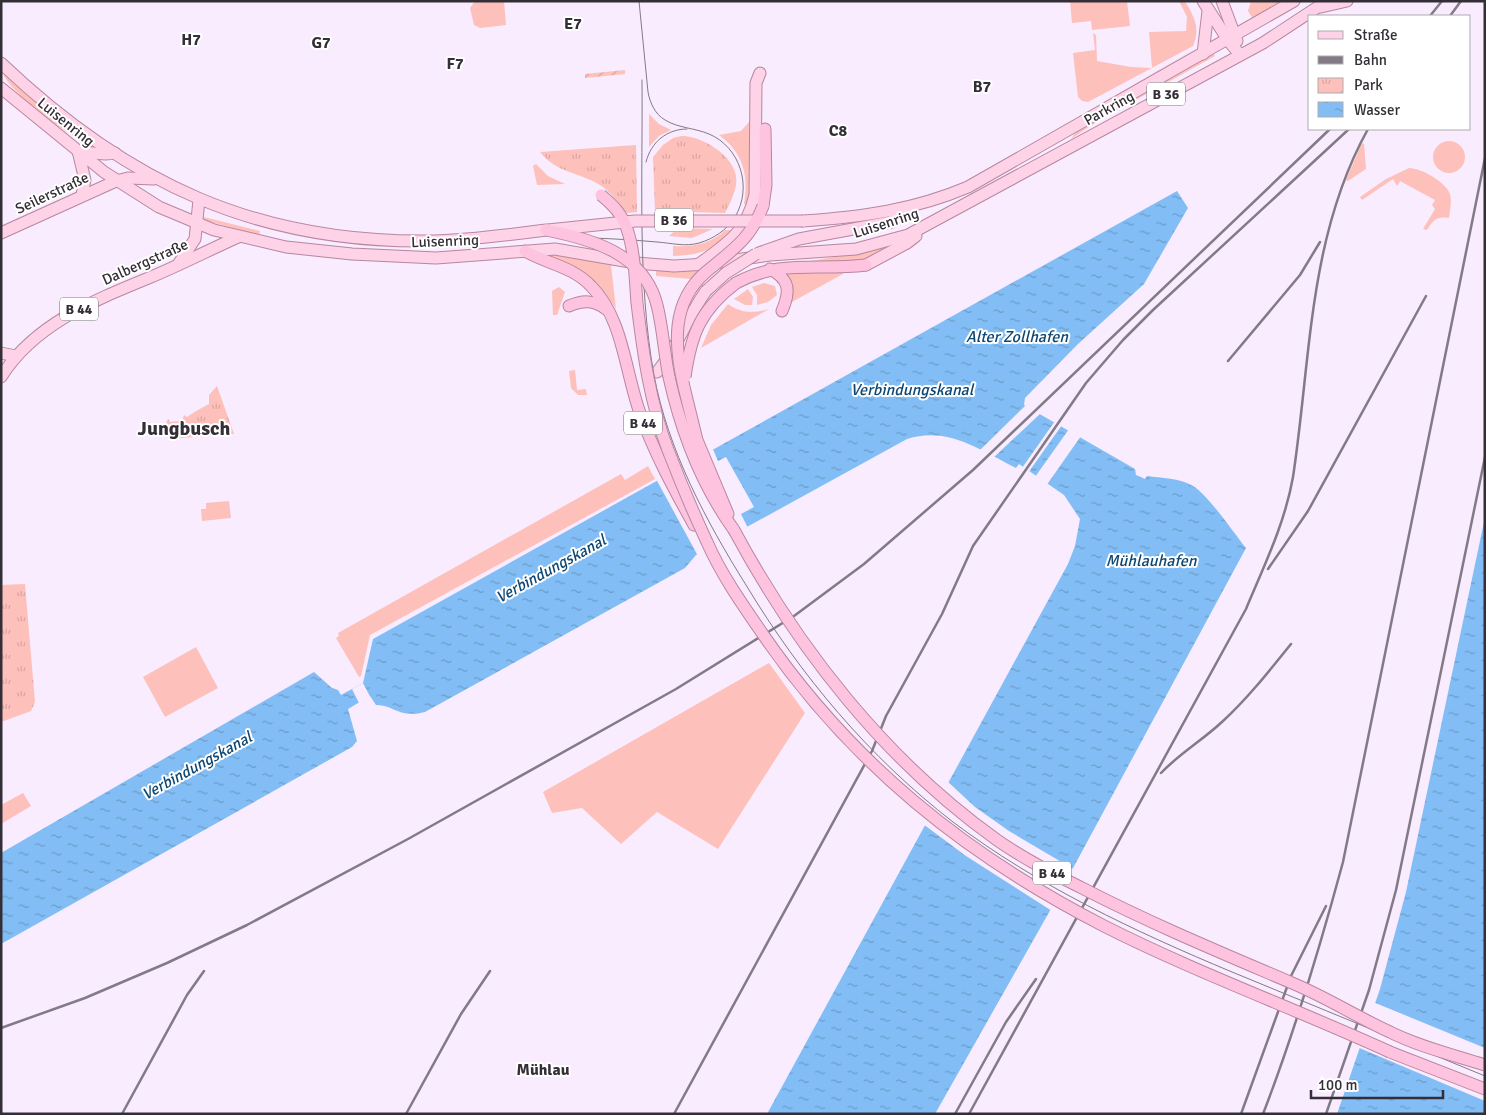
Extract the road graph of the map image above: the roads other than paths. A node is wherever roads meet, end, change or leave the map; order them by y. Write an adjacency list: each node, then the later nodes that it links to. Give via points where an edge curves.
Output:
1 (1222, 1): 6 (main road)
2 (1294, 1): 6 (main road, Parkring / B 36)
3 (1347, 1): 4 (main road)
4 (1323, 4): 8 (main road, Parkring / B 36)
5 (1206, 6): 6 (main road); 7 (main road)
6 (1232, 38): 7 (main road, Parkring / B 36); 8 (main road)
7 (1202, 54): 12 (main road, Parkring / B 36)
8 (1240, 55): 14 (main road, Parkring / B 36)
9 (1, 63): 16 (main road, Luisenring)
10 (760, 72): 24 (main road, via 756,91)
11 (2, 87): 15 (main road, Luisenring)
12 (1072, 128): 14 (main road); 23 (main road, Parkring / B 36, via 968,186)
13 (765, 129): 24 (highway, via 766,185)
14 (1065, 150): 27 (main road, Parkring / B 36)
15 (78, 151): 16 (main road, via 101,155); 18 (main road, Luisenring); 19 (main road, via 85,180)
16 (115, 153): 17 (main road, Luisenring)
17 (156, 179): 18 (main road, B 44); 20 (main road, via 146,183); 22 (main road, Luisenring / B 44)
18 (116, 181): 19 (main road, Seilerstraße / B 44); 20 (main road, Luisenring)
19 (82, 195): 29 (main road, Seilerstraße / B 44)
20 (138, 195): 26 (main road, Luisenring)
21 (601, 196): 47 (highway, bridge, via 616,208 628,231 641,340 654,405 667,447)
22 (199, 200): 26 (main road); 28 (main road, Luisenring / B 44, via 265,222 374,239 454,240)
23 (910, 207): 25 (main road, Luisenring / B 36)
24 (755, 209): 33 (main road, via 733,239); 45 (highway, bridge, via 746,238 693,284 683,302 676,343)
25 (890, 216): 28 (main road, Luisenring / B 36, bridge, via 782,223 635,221); 39 (main road, bridge, via 776,246 739,264 706,291 694,308)
26 (198, 224): 30 (main road, Luisenring); 32 (main road, via 192,243)
27 (930, 224): 33 (main road, Luisenring / B 36, via 908,235 856,250 770,255); 34 (main road, B 36, via 907,243)
28 (546, 230): 46 (highway, B 44, bridge, via 582,238 619,253 648,284 656,302 668,372 681,421 702,477)
29 (1, 233)
30 (238, 237): 31 (main road, Luisenring / B 44, via 309,250 405,258); 32 (main road, Dalbergstraße / B 44)
31 (525, 251): 33 (main road, Luisenring / B 36, via 568,250 636,263); 37 (highway, B 44, via 567,268 590,284)
32 (178, 265): 41 (main road, Dalbergstraße / B 44, via 113,291 76,311 35,336)
33 (698, 265)
34 (866, 265): 35 (highway)
35 (770, 269): 38 (highway, via 788,285 788,297); 45 (highway, bridge, via 736,283 714,301 701,319 690,347)
36 (569, 306): 37 (highway, via 584,301)
37 (608, 310): 47 (highway, B 44, bridge, via 652,445 669,481)
38 (782, 311)
39 (682, 336): 42 (main road, via 684,346); 43 (main road)
40 (1, 353): 41 (main road)
41 (16, 356): 44 (main road, Dalbergstraße / B 44)
42 (697, 359)
43 (657, 372)
44 (1, 377)
45 (684, 386): 46 (highway, via 698,440)
46 (734, 530): 48 (highway, B 44, bridge, via 784,615 837,687 896,753 997,840 1041,867 1136,915 1314,992 1392,1033)
47 (707, 542): 49 (highway, B 44, bridge, via 756,624 808,696 847,740 884,776 987,857 1073,909 1148,947)
48 (1485, 1065)
49 (1485, 1089)

